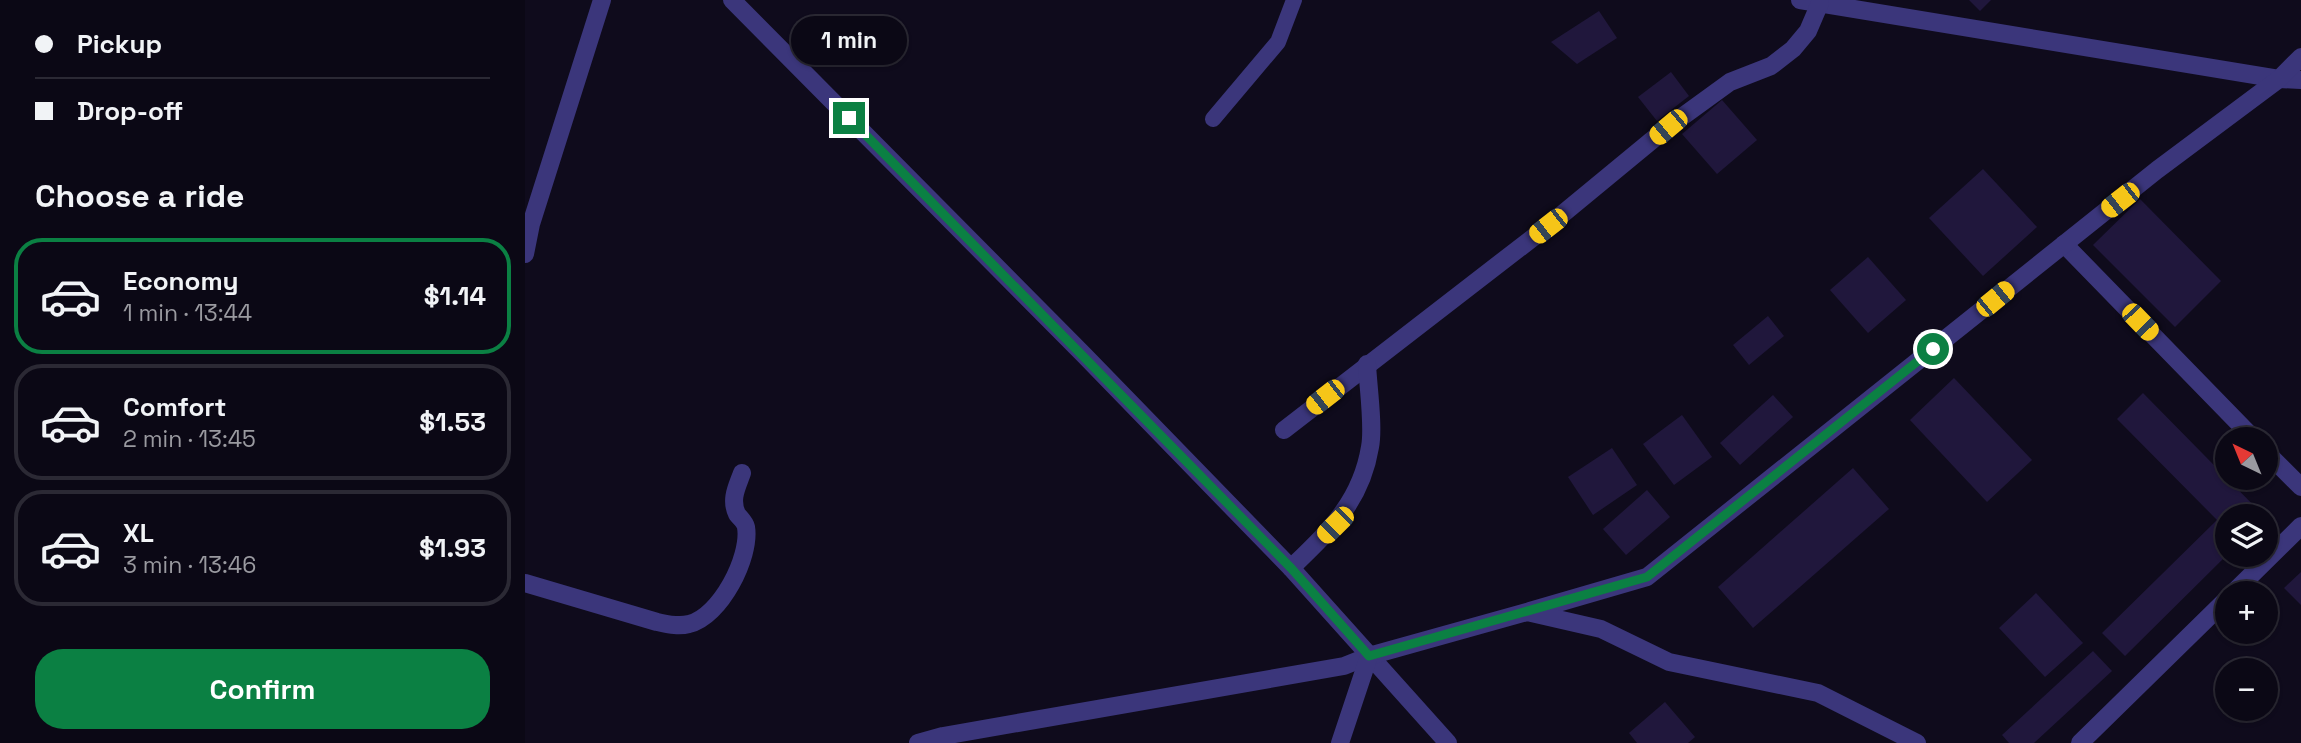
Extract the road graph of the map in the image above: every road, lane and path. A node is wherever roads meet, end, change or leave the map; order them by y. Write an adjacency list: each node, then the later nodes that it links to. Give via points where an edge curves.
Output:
1 (603, 0): 10 (street)
2 (732, 0): 20 (street)
3 (1294, 0): 9 (lane, via 1278,42)
4 (1800, 0): 5 (street)
5 (1820, 4): 7 (street); 13 (street, via 1793,50 1771,66 1730,82 1668,127 1548,226)
6 (2301, 57): 7 (street)
7 (2279, 79): 8 (street); 11 (street)
8 (2301, 80)
9 (1213, 119)
10 (528, 228): 12 (street)
11 (2064, 244): 14 (street); 24 (street, via 1647,577)
12 (525, 254)
13 (1367, 364): 15 (street); 20 (street, via 1371,445 1356,494 1335,525)
14 (2242, 427)
15 (1284, 430)
16 (2279, 465): 18 (street)
17 (742, 473): 22 (street, via 732,501 746,526 745,543 732,587 705,617 691,624 657,622)
18 (2301, 487)
19 (2301, 526): 21 (street)
20 (1291, 568): 25 (street)
21 (2244, 581)
22 (525, 583)
23 (2215, 611): 31 (street)
24 (1527, 612): 25 (street); 30 (street, via 1601,629 1669,662 1818,693)
25 (1369, 656): 26 (street, via 1345,666); 28 (street); 29 (street)
26 (946, 739): 27 (street)
27 (918, 743)
28 (1340, 743)
29 (1448, 743)
30 (1917, 743)
31 (2080, 743)

